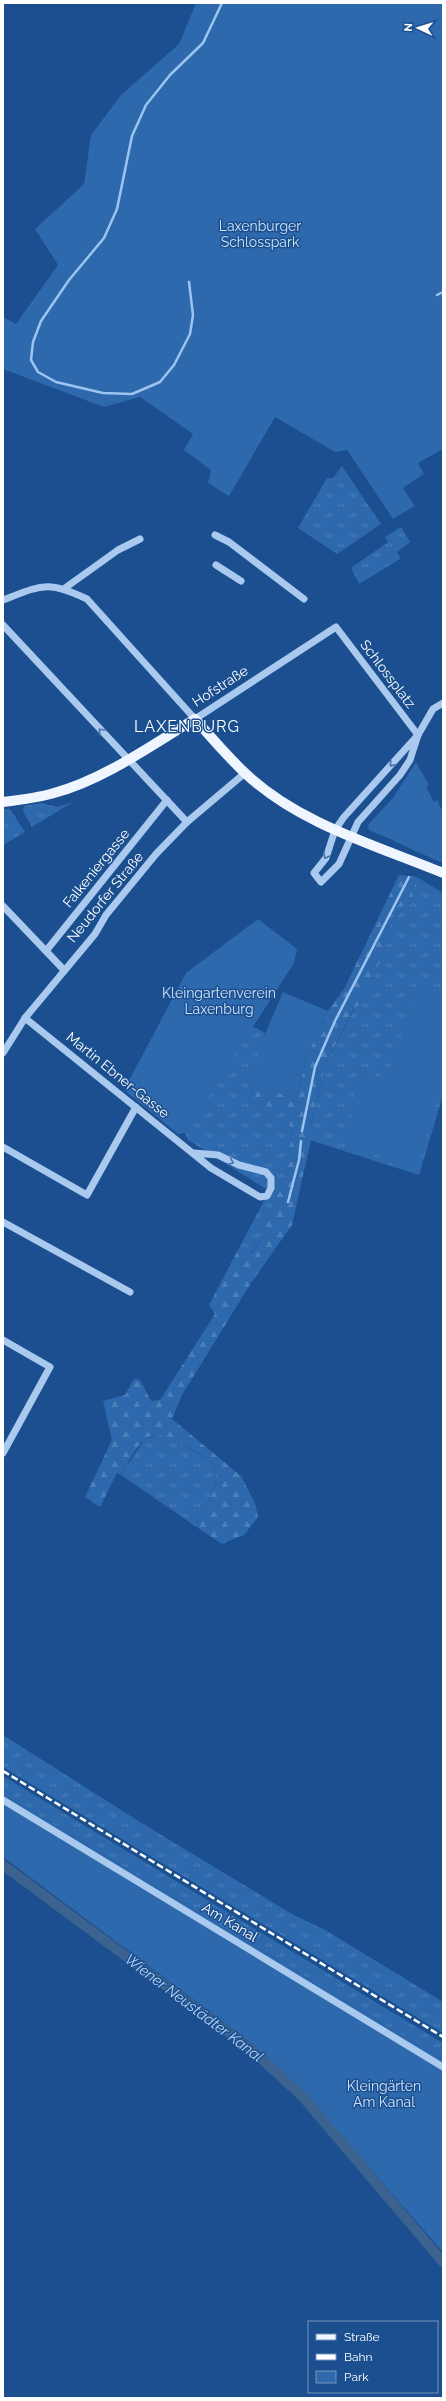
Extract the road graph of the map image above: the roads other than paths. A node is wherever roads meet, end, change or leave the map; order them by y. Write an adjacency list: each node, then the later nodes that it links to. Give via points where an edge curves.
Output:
1 (215, 535): 6 (street, via 229,542)
2 (140, 539): 5 (street, via 118,550)
3 (216, 565): 4 (street)
4 (241, 581)
5 (65, 588): 7 (street, via 50,585); 11 (street, via 87,599)
6 (304, 599)
7 (3, 600)
8 (3, 625): 13 (street, one-way to 8)
9 (336, 627): 11 (street, Hofstraße); 12 (street, Schlossplatz)
10 (443, 704): 12 (street, via 433,709)
11 (195, 719): 13 (main road, Hofstraße); 14 (main road)
12 (418, 735): 18 (street, one-way to 18); 19 (street, via 410,760 358,822)
13 (128, 760): 15 (street); 16 (main road, Hofstraße, via 56,793)
14 (245, 773): 17 (street, Neudorfer Straße); 18 (main road, via 266,790)
15 (167, 800): 17 (street); 22 (street, Falkeniergasse)
16 (3, 802)
17 (187, 822): 23 (street, Neudorfer Straße, via 156,854)
18 (335, 830): 19 (main road); 19 (street, one-way to 19, via 326,858 314,873 321,882 336,869)
19 (352, 837): 20 (main road)
20 (443, 873)
21 (3, 906): 22 (street)
22 (46, 951): 23 (street)
23 (64, 970): 24 (street, Neudorfer Straße)
24 (25, 1018): 25 (street, Neudorfer Straße); 26 (street, Martin Ebner-Gasse)
25 (4, 1050)
26 (136, 1107): 27 (street, via 88,1194); 28 (street, Martin Ebner-Gasse)
27 (3, 1147)
28 (194, 1152): 28 (street, Martin Ebner-Gasse, one-way to 28, via 218,1155 239,1165 266,1172 271,1178 271,1188 267,1196 260,1197 223,1175)
29 (3, 1222): 30 (street)
30 (130, 1292)
31 (3, 1340): 32 (street, via 50,1367)
32 (3, 1453)
33 (3, 1800): 34 (street, Am Kanal)
34 (443, 2067)

